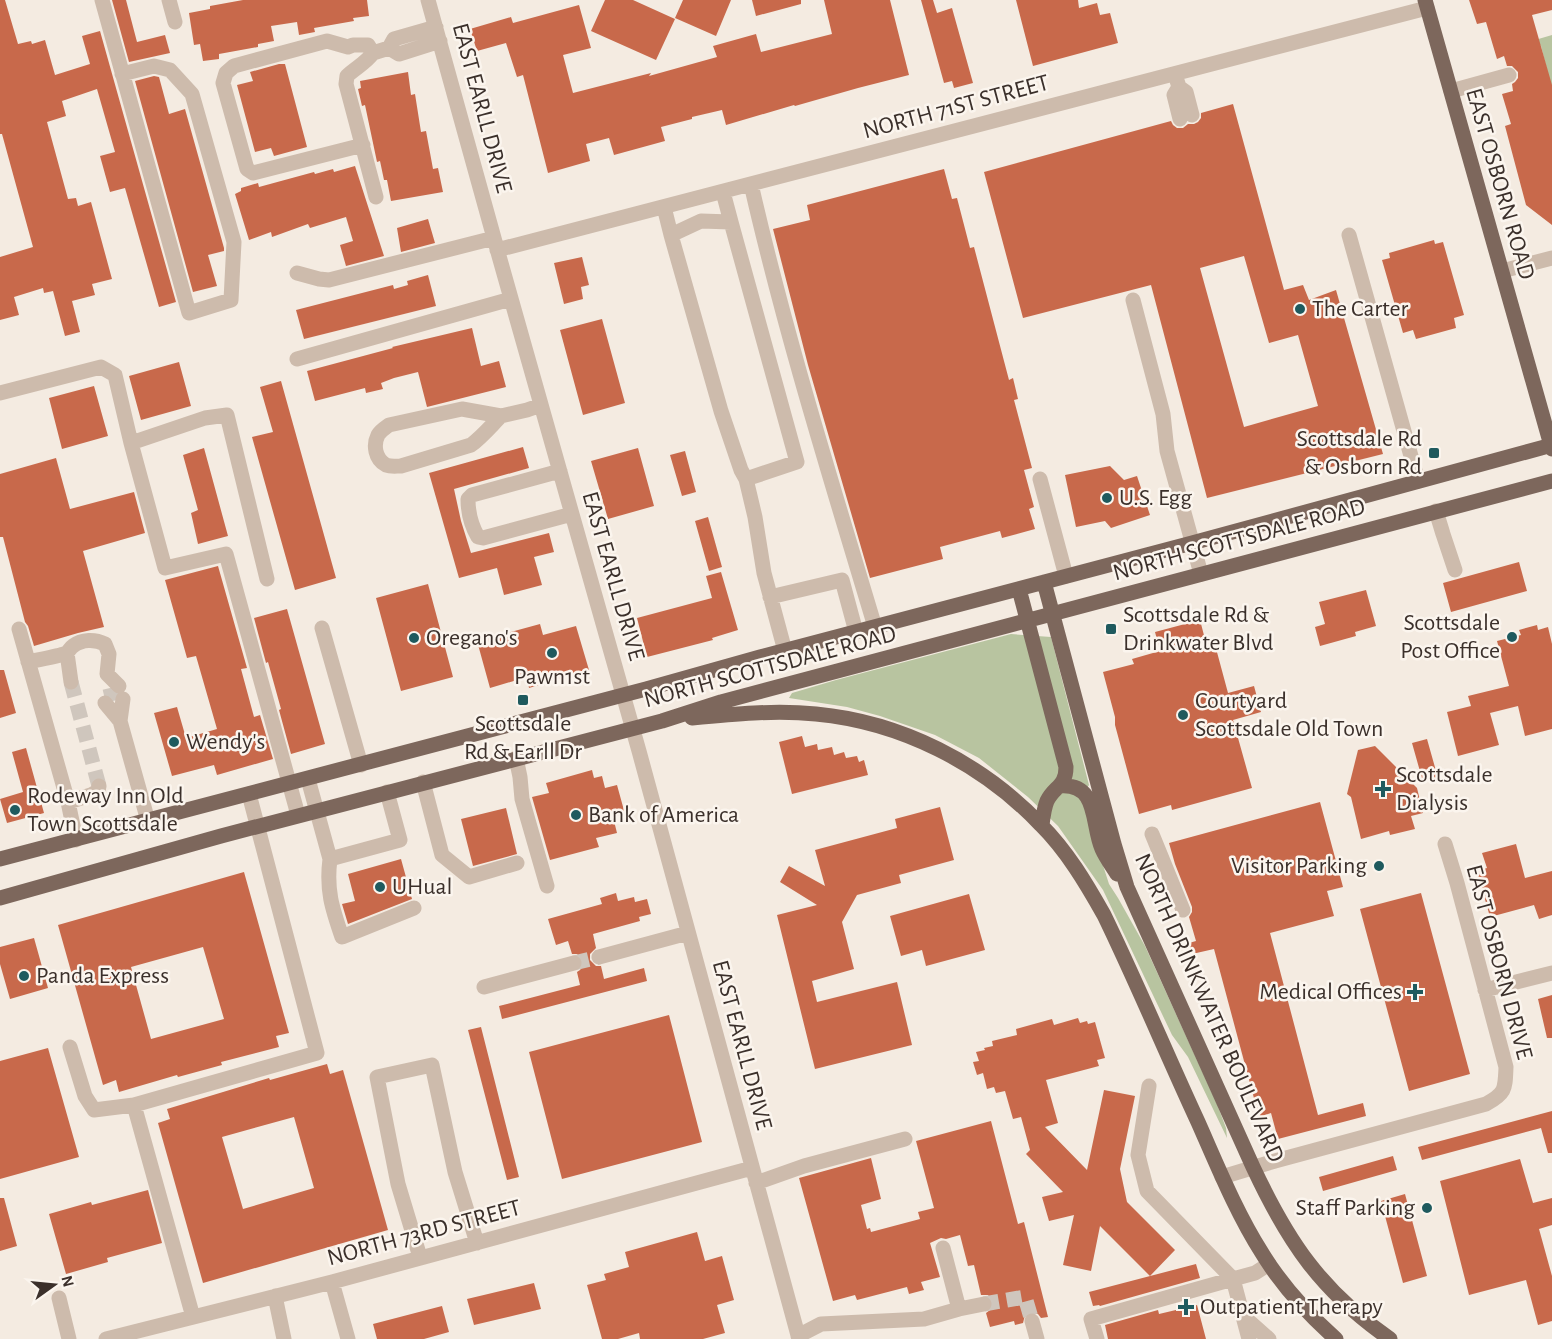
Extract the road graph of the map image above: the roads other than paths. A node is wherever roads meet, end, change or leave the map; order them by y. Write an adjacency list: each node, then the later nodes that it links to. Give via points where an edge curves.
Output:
1 (102, 0): 10 (street)
2 (169, 0): 5 (street)
3 (428, 0): 6 (street, EAST EARLL DRIVE)
4 (1426, 4): 12 (street, NORTH 71ST STREET); 13 (main road, EAST OSBORN ROAD)
5 (175, 22)
6 (438, 34): 8 (street, via 394,39 389,48); 23 (street, EAST EARLL DRIVE)
7 (348, 47): 8 (street, via 368,45); 9 (street); 15 (street, via 327,41 234,66 223,82 247,169 253,174)
8 (373, 53): 9 (street)
9 (354, 69): 15 (street, via 346,84)
10 (122, 74): 10 (street, via 189,313 231,300 234,243 192,94 170,70 154,66)
11 (1509, 75): 13 (street)
12 (1177, 80): 14 (street, via 1174,96); 16 (street, NORTH 71ST STREET)
13 (1451, 91): 25 (main road, EAST OSBORN ROAD)
14 (1186, 117)
15 (363, 145): 18 (street)
16 (751, 184): 17 (street, NORTH 71ST STREET); 52 (street, via 809,403)
17 (723, 192): 19 (street, NORTH 71ST STREET); 20 (street)
18 (375, 197)
19 (664, 207): 21 (street); 23 (street, NORTH 71ST STREET)
20 (731, 222): 21 (street, via 701,221); 36 (street, via 797,462)
21 (671, 235): 36 (street, via 721,411)
22 (1349, 235): 38 (street)
23 (495, 244): 26 (street, NORTH 71ST STREET, via 329,280); 27 (street, EAST EARLL DRIVE)
24 (1552, 258): 25 (street)
25 (1502, 272): 34 (main road, EAST OSBORN ROAD)
26 (297, 273)
27 (511, 298): 29 (street); 31 (street, EAST EARLL DRIVE)
28 (1132, 300): 42 (street)
29 (297, 359)
30 (0, 393): 33 (street, via 101,367 115,375)
31 (541, 405): 32 (street); 35 (street, EAST EARLL DRIVE)
32 (501, 416): 32 (street, via 471,445 401,466 385,464 375,449 377,436 389,425 462,409)
33 (131, 443): 46 (street, via 205,418 227,415); 67 (street, via 165,568 226,554)
34 (1552, 447): 38 (main road, NORTH SCOTTSDALE ROAD)
35 (560, 471): 41 (street, EAST EARLL DRIVE); 41 (street, via 472,495 468,499 469,514 478,537 483,538)
36 (746, 479): 49 (street)
37 (1040, 479): 45 (street)
38 (1418, 481): 42 (main road, NORTH SCOTTSDALE ROAD)
39 (1552, 481): 40 (main road, NORTH SCOTTSDALE ROAD)
40 (1436, 511): 43 (street); 44 (main road, NORTH SCOTTSDALE ROAD)
41 (572, 514): 60 (street, EAST EARLL DRIVE)
42 (1192, 543): 44 (street); 45 (main road, NORTH SCOTTSDALE ROAD)
43 (1455, 570)
44 (1201, 574): 50 (main road, NORTH SCOTTSDALE ROAD)
45 (1066, 576): 47 (main road, NORTH SCOTTSDALE ROAD)
46 (267, 579)
47 (1044, 582): 48 (main road, NORTH SCOTTSDALE ROAD); 50 (main road, NORTH DRINKWATER BOULEVARD)
48 (1019, 588): 51 (main road); 52 (main road, NORTH SCOTTSDALE ROAD)
49 (770, 597): 55 (street, via 842,580); 56 (street)
50 (1053, 613): 51 (main road, NORTH SCOTTSDALE ROAD); 86 (main road, NORTH DRINKWATER BOULEVARD, via 1114,844)
51 (1027, 620): 61 (main road, NORTH SCOTTSDALE ROAD); 69 (main road, via 1065,761 1066,772)
52 (875, 627): 55 (main road, NORTH SCOTTSDALE ROAD)
53 (322, 628): 64 (street)
54 (19, 629): 58 (street)
55 (856, 632): 56 (main road, NORTH SCOTTSDALE ROAD)
56 (784, 651): 60 (main road, NORTH SCOTTSDALE ROAD)
57 (67, 653): 58 (street); 59 (street); 75 (street, via 80,642 105,644 111,692)
58 (28, 662): 72 (street)
59 (71, 682)
60 (623, 695): 62 (street, EAST EARLL DRIVE); 64 (main road, NORTH SCOTTSDALE ROAD)
61 (662, 721): 62 (main road, NORTH SCOTTSDALE ROAD); 76 (main road, via 791,712 872,724 951,756 998,786)
62 (632, 728): 63 (main road, NORTH SCOTTSDALE ROAD); 89 (street, EAST EARLL DRIVE)
63 (516, 758): 66 (main road, NORTH SCOTTSDALE ROAD); 84 (street, via 522,799)
64 (361, 765): 65 (main road, NORTH SCOTTSDALE ROAD)
65 (308, 778): 67 (main road, NORTH SCOTTSDALE ROAD); 73 (street)
66 (423, 782): 70 (main road, NORTH SCOTTSDALE ROAD); 83 (street, via 442,855 470,877)
67 (290, 783): 71 (main road, NORTH SCOTTSDALE ROAD); 74 (street)
68 (99, 786): 72 (street, via 91,795)
69 (1060, 786): 76 (main road, via 1047,801); 86 (main road, via 1076,787 1087,795 1102,849)
70 (387, 792): 73 (main road, NORTH SCOTTSDALE ROAD); 82 (street, via 400,840)
71 (249, 794): 75 (main road, NORTH SCOTTSDALE ROAD); 77 (street)
72 (68, 802): 79 (street)
73 (316, 811): 74 (main road, NORTH SCOTTSDALE ROAD); 82 (street)
74 (298, 815): 77 (main road, NORTH SCOTTSDALE ROAD)
75 (147, 821): 79 (main road, NORTH SCOTTSDALE ROAD)
76 (1042, 825): 101 (main road, via 1074,865 1116,939)
77 (257, 826): 85 (main road, NORTH SCOTTSDALE ROAD); 97 (street, via 317,1053)
78 (1152, 834): 88 (street)
79 (76, 840): 81 (main road, NORTH SCOTTSDALE ROAD)
80 (1445, 844): 94 (street, EAST OSBORN DRIVE)
81 (0, 859)
82 (330, 859): 87 (street, via 329,896 342,938)
83 (517, 863)
84 (547, 886)
85 (0, 898)
86 (1133, 899): 99 (main road, NORTH DRINKWATER BOULEVARD)
87 (414, 908)
88 (1183, 910)
89 (688, 933): 90 (street); 100 (street, EAST EARLL DRIVE)
90 (599, 957)
91 (574, 963): 93 (street)
92 (1552, 973): 94 (street)
93 (484, 987)
94 (1485, 990): 99 (street, EAST OSBORN DRIVE, via 1506,1067 1503,1092 1497,1098)
95 (70, 1047): 97 (street, via 85,1096 94,1110)
96 (1149, 1086): 107 (street, via 1138,1155 1147,1191)
97 (134, 1105): 114 (street)
98 (905, 1139): 102 (street)
99 (1253, 1167): 101 (street); 127 (main road, NORTH DRINKWATER BOULEVARD, via 1285,1229 1315,1272 1357,1315)
100 (752, 1168): 102 (street, EAST EARLL DRIVE); 103 (street, NORTH 73RD STREET)
101 (1222, 1177): 106 (main road)
102 (756, 1183): 117 (street, EAST EARLL DRIVE)
103 (477, 1243): 105 (street, NORTH 73RD STREET); 105 (street, via 455,1172 432,1065 377,1077 398,1184)
104 (943, 1248): 112 (street)
105 (420, 1257): 108 (street, NORTH 73RD STREET)
106 (1269, 1264): 107 (street); 126 (main road, via 1295,1298)
107 (1233, 1280): 113 (street); 123 (street, via 1091,1320)
108 (332, 1282): 109 (street, NORTH 73RD STREET); 121 (street)
109 (275, 1296): 114 (street, NORTH 73RD STREET); 120 (street)
110 (59, 1298): 118 (street)
111 (984, 1304): 112 (street)
112 (959, 1309): 117 (street, via 924,1319 821,1324)
113 (1242, 1315): 124 (street); 125 (street)
114 (193, 1317): 116 (street, NORTH 73RD STREET)
115 (1032, 1321): 122 (street)
116 (140, 1335): 119 (street, NORTH 73RD STREET)
117 (798, 1337)
118 (69, 1339)
119 (106, 1339)
120 (284, 1339)
121 (348, 1339)
122 (1037, 1339)
123 (1097, 1339)
124 (1249, 1339)
125 (1269, 1339)
126 (1336, 1339)
127 (1390, 1339)

